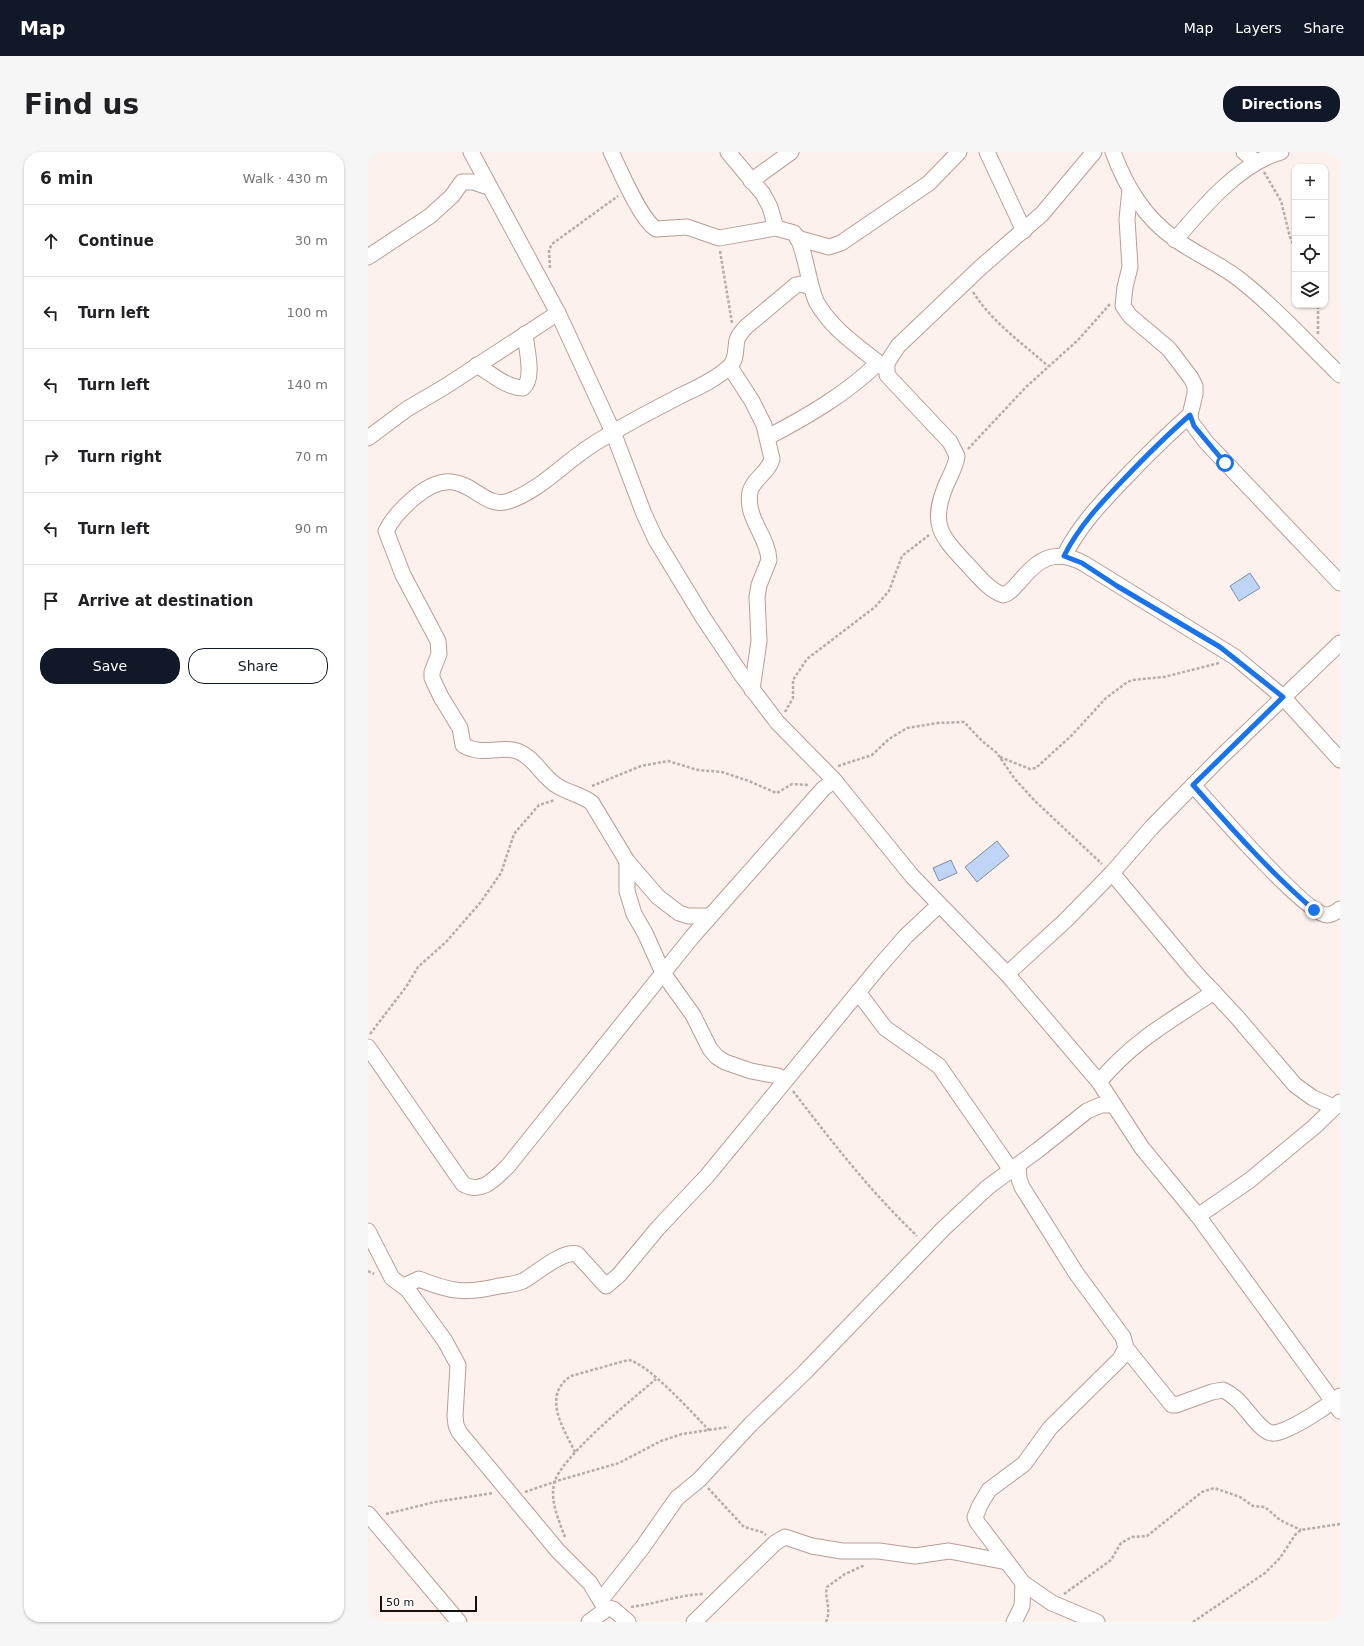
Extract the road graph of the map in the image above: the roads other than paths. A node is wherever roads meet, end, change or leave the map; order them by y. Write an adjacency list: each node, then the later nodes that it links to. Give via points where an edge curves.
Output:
1 (471, 152): 13 (street)
2 (611, 152): 15 (street, via 628,189 648,222 656,229 687,227 718,238)
3 (728, 152): 12 (street)
4 (791, 152): 12 (street)
5 (959, 152): 17 (street, via 930,183 841,243 828,247)
6 (987, 152): 16 (street)
7 (1094, 152): 16 (street, via 1042,214)
8 (1113, 152): 14 (street)
9 (1244, 152): 11 (street)
10 (1281, 152): 11 (street)
11 (1256, 162): 18 (street, via 1214,197)
12 (751, 181): 15 (street, via 763,194 770,207)
13 (488, 187): 19 (street, via 462,182 441,208); 21 (street)
14 (1130, 190): 18 (street, via 1148,217); 27 (street, via 1127,219 1130,267 1125,287 1125,310 1169,350 1193,382 1195,394)
15 (776, 228): 17 (street, via 794,233)
16 (1024, 231): 24 (street, via 898,346)
17 (797, 238): 20 (street)
18 (1175, 240): 26 (street, via 1243,282 1289,322)
19 (368, 257)
20 (811, 287): 24 (street, via 833,326); 25 (street, via 796,285 747,326 737,340 736,353)
21 (558, 313): 22 (street); 28 (street)
22 (524, 334): 23 (street); 23 (street, via 530,368 528,380 523,388 516,388)
23 (477, 365): 30 (street, via 407,408)
24 (882, 366): 29 (street, via 816,411); 31 (street, via 887,375 954,449 957,459 942,497 939,525 942,537 980,578 1003,595 1040,561 1054,556)
25 (730, 367): 28 (street, via 702,385); 29 (street, via 758,412)
26 (1340, 375)
27 (1190, 415): 31 (street, via 1154,448 1093,512); 32 (street, via 1194,426 1220,458)
28 (613, 432): 34 (street, via 656,540 704,619); 39 (street, via 588,447 535,488 507,502 491,500 466,486 448,481 426,488 392,519 386,531 403,575 438,641 439,654 432,678 460,728 463,745 478,751 513,749 531,760 557,786 592,803)
29 (768, 437): 34 (street, via 772,461 753,485 750,495 750,509 769,560 757,597 759,641)
30 (368, 438)
31 (1064, 556): 35 (street, via 1082,563 1235,657)
32 (1340, 582)
33 (1340, 644): 35 (street)
34 (752, 690): 37 (street)
35 (1283, 697): 36 (street); 38 (street)
36 (1340, 760)
37 (827, 780): 41 (street); 43 (street)
38 (1193, 785): 40 (street); 42 (street, via 1237,835 1314,910 1326,915)
39 (627, 860): 43 (street, via 658,897 679,913 688,916); 44 (street, via 629,903)
40 (1112, 873): 45 (street); 47 (street)
41 (939, 905): 45 (street); 46 (street, via 906,936)
42 (1340, 909)
43 (710, 916): 44 (street)
44 (663, 973): 48 (street, via 508,1166 486,1186 476,1189 464,1184); 49 (street, via 693,1015 710,1049 717,1057 738,1067 778,1076)
45 (1007, 974): 50 (street)
46 (858, 992): 49 (street); 53 (street, via 885,1028 938,1066)
47 (1214, 992): 50 (street, via 1158,1027 1125,1053); 51 (street, via 1295,1085 1308,1095)
48 (368, 1047)
49 (784, 1080): 56 (street, via 707,1176 658,1228 619,1275 606,1286 574,1253 562,1256 522,1281 483,1290 453,1290 419,1279)
50 (1099, 1082): 52 (street)
51 (1337, 1104): 54 (street, via 1314,1127 1256,1175)
52 (1113, 1105): 53 (street, via 1094,1106); 54 (street, via 1142,1148)
53 (1014, 1168): 57 (street, via 1022,1187 1076,1273 1123,1336); 62 (street, via 967,1204 699,1480 677,1498 642,1548)
54 (1198, 1216): 58 (street)
55 (368, 1230): 56 (street, via 392,1278)
56 (406, 1287): 62 (street, via 445,1341 458,1365 456,1425 470,1446 558,1551 590,1583)
57 (1126, 1348): 58 (street, via 1172,1405 1176,1406 1223,1390 1271,1433 1280,1432); 60 (street, via 1120,1359 1050,1428 1024,1464 990,1490 980,1505 975,1517 977,1522)
58 (1338, 1403)
59 (369, 1517): 63 (street)
60 (1007, 1562): 61 (street); 66 (street, via 949,1551 915,1556 879,1551 842,1551 812,1546 788,1537 775,1543)
61 (1023, 1583): 67 (street, via 1022,1606); 68 (street, via 1052,1603)
62 (607, 1606): 64 (street); 65 (street)
63 (459, 1622)
64 (589, 1622)
65 (628, 1622)
66 (694, 1622)
67 (1014, 1622)
68 (1097, 1622)

